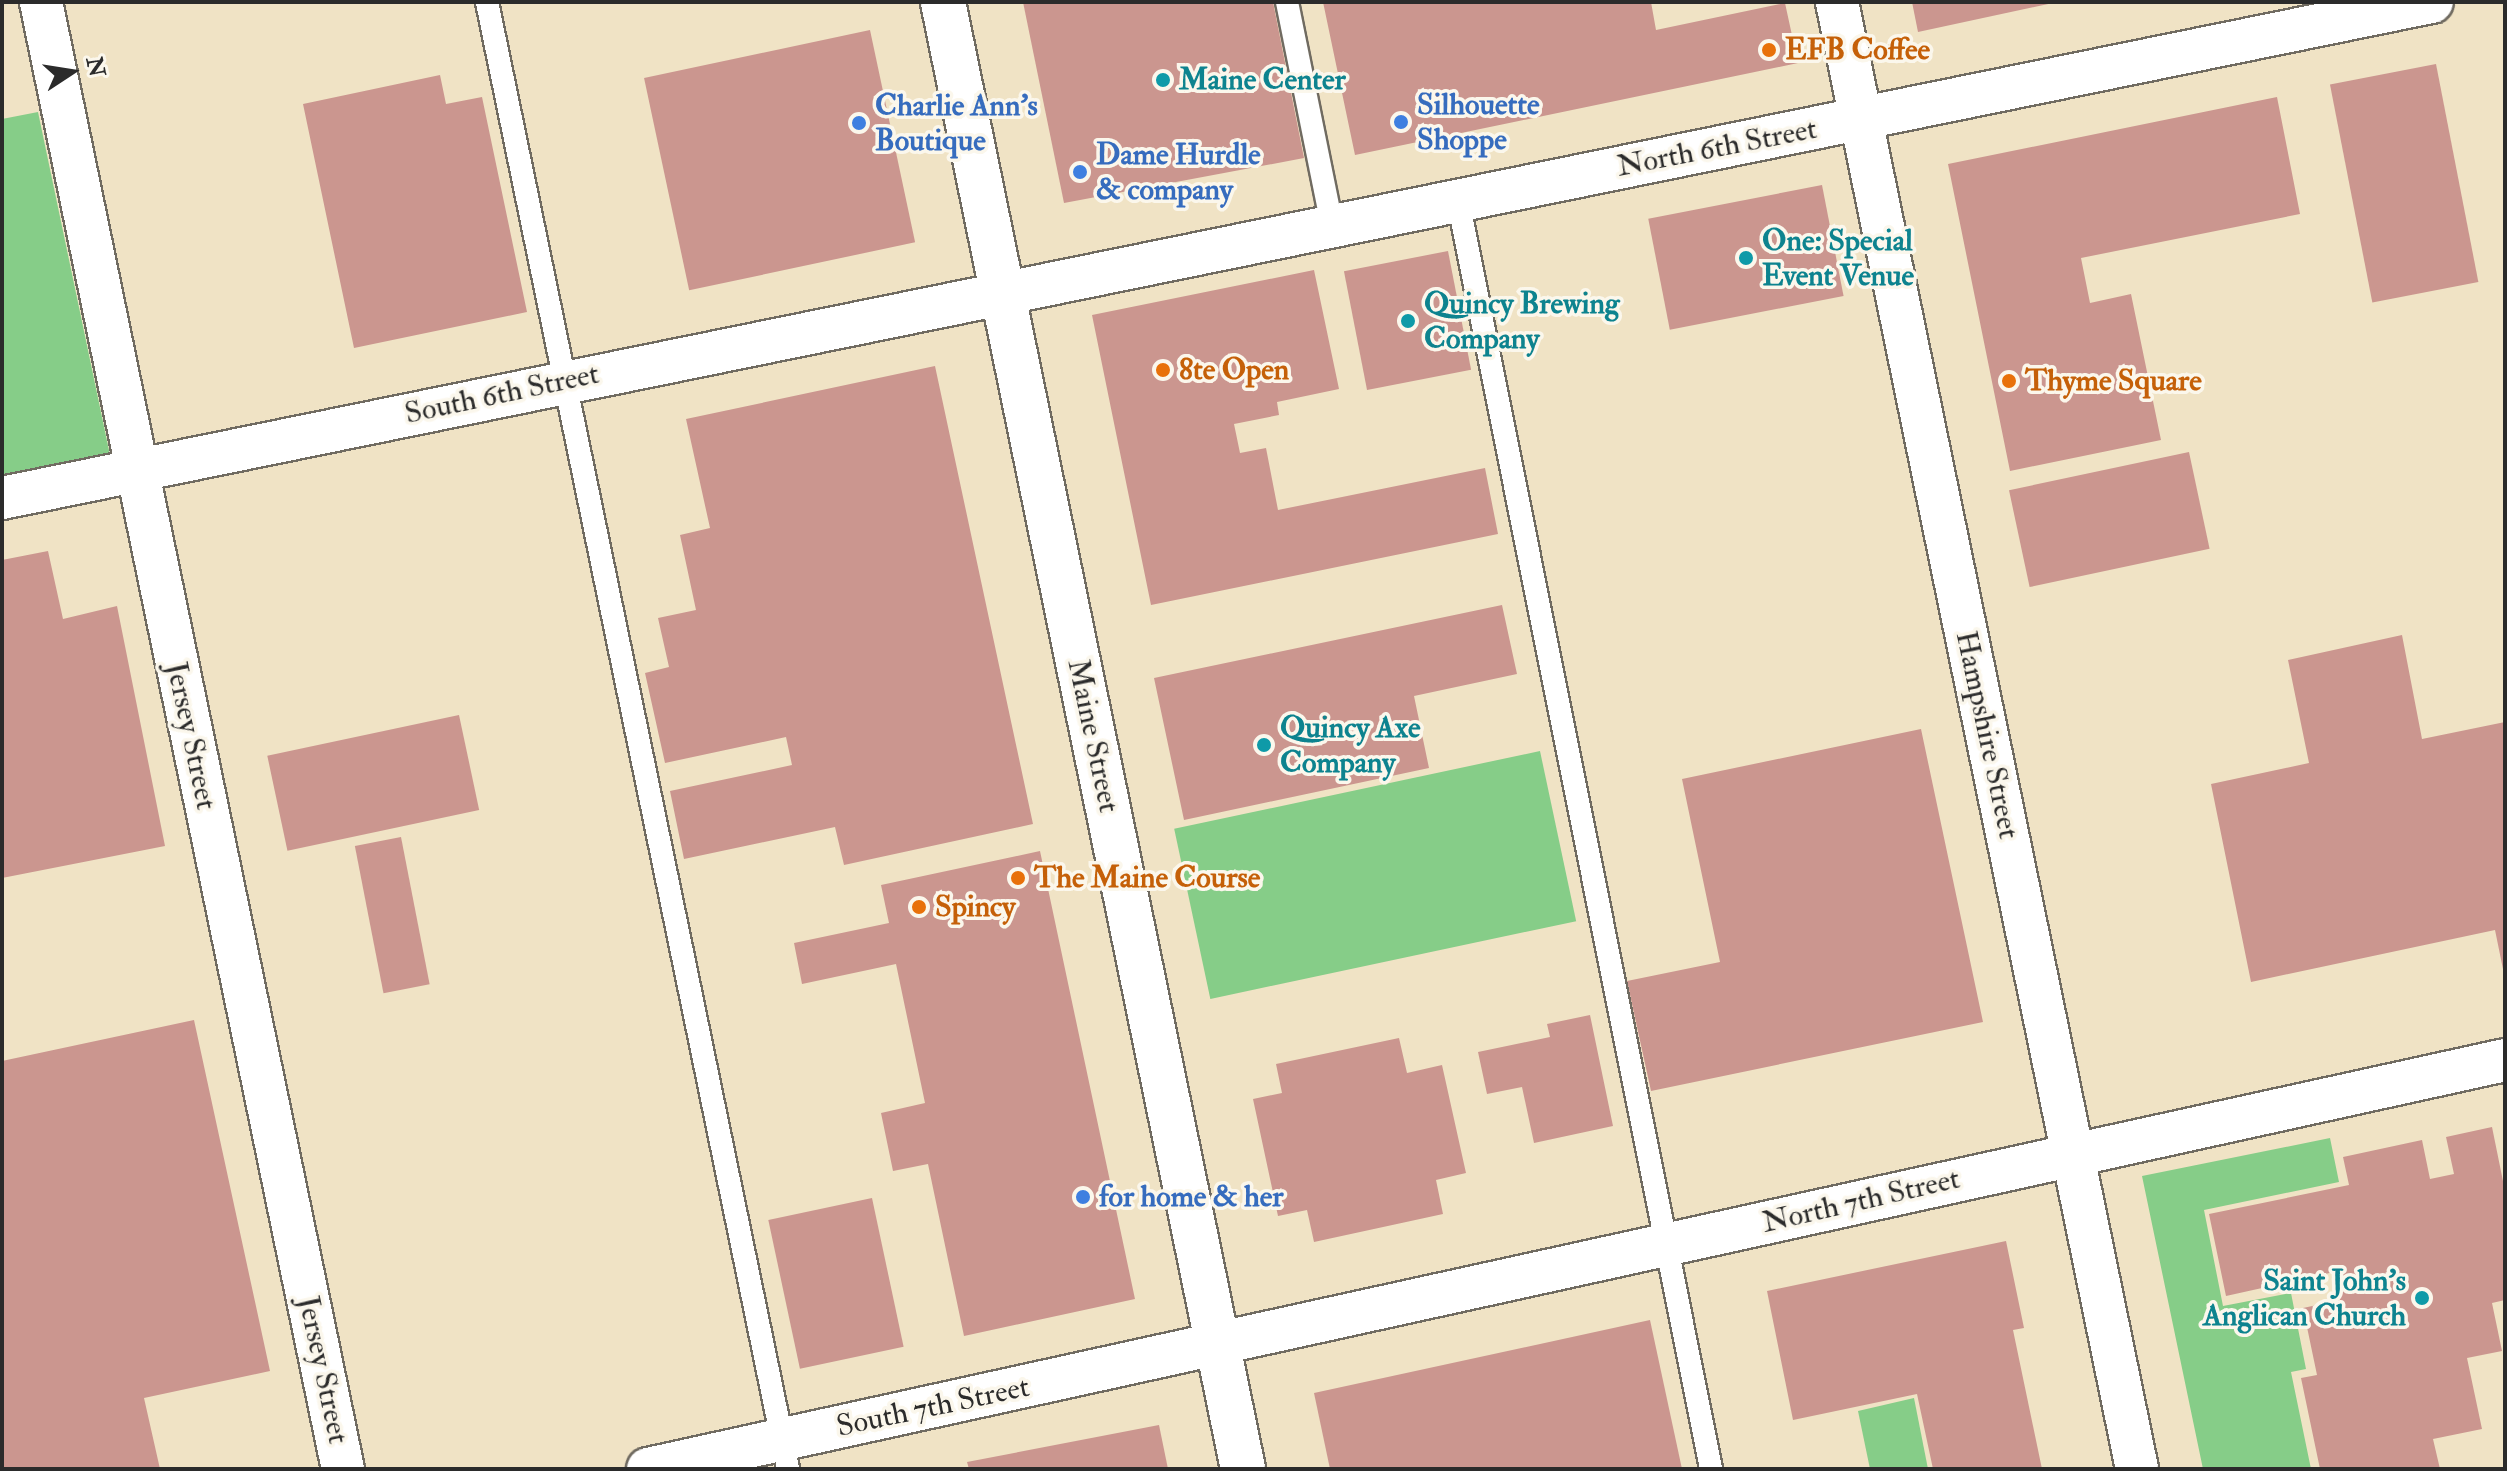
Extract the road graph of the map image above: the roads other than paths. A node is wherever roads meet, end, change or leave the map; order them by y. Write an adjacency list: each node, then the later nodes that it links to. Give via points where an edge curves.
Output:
1 (41, 2): 12 (street, Jersey Street)
2 (487, 2): 11 (lane)
3 (943, 2): 10 (street, Maine Street)
4 (1287, 2): 9 (lane)
5 (1837, 2): 7 (street, Hampshire Street)
6 (2432, 2): 7 (street, North 6th Street)
7 (1860, 119): 8 (street, North 6th Street); 15 (street, Hampshire Street)
8 (1458, 200): 9 (street, North 6th Street); 16 (lane)
9 (1332, 225): 10 (street, North 6th Street)
10 (1002, 292): 11 (street, South 6th Street); 17 (street, Maine Street)
11 (564, 382): 12 (street, South 6th Street); 18 (lane)
12 (136, 470): 13 (street, South 6th Street); 19 (street, Jersey Street)
13 (2, 498)
14 (2504, 1066): 15 (street, North 7th Street)
15 (2072, 1153): 16 (street, North 7th Street); 23 (street, Hampshire Street)
16 (1667, 1244): 17 (street, North 7th Street); 22 (lane)
17 (1218, 1346): 18 (street, South 7th Street); 21 (street, Maine Street)
18 (785, 1455): 20 (street, South 7th Street)
19 (343, 1469)
20 (648, 1469)
21 (1243, 1469)
22 (1711, 1469)
23 (2137, 1469)

